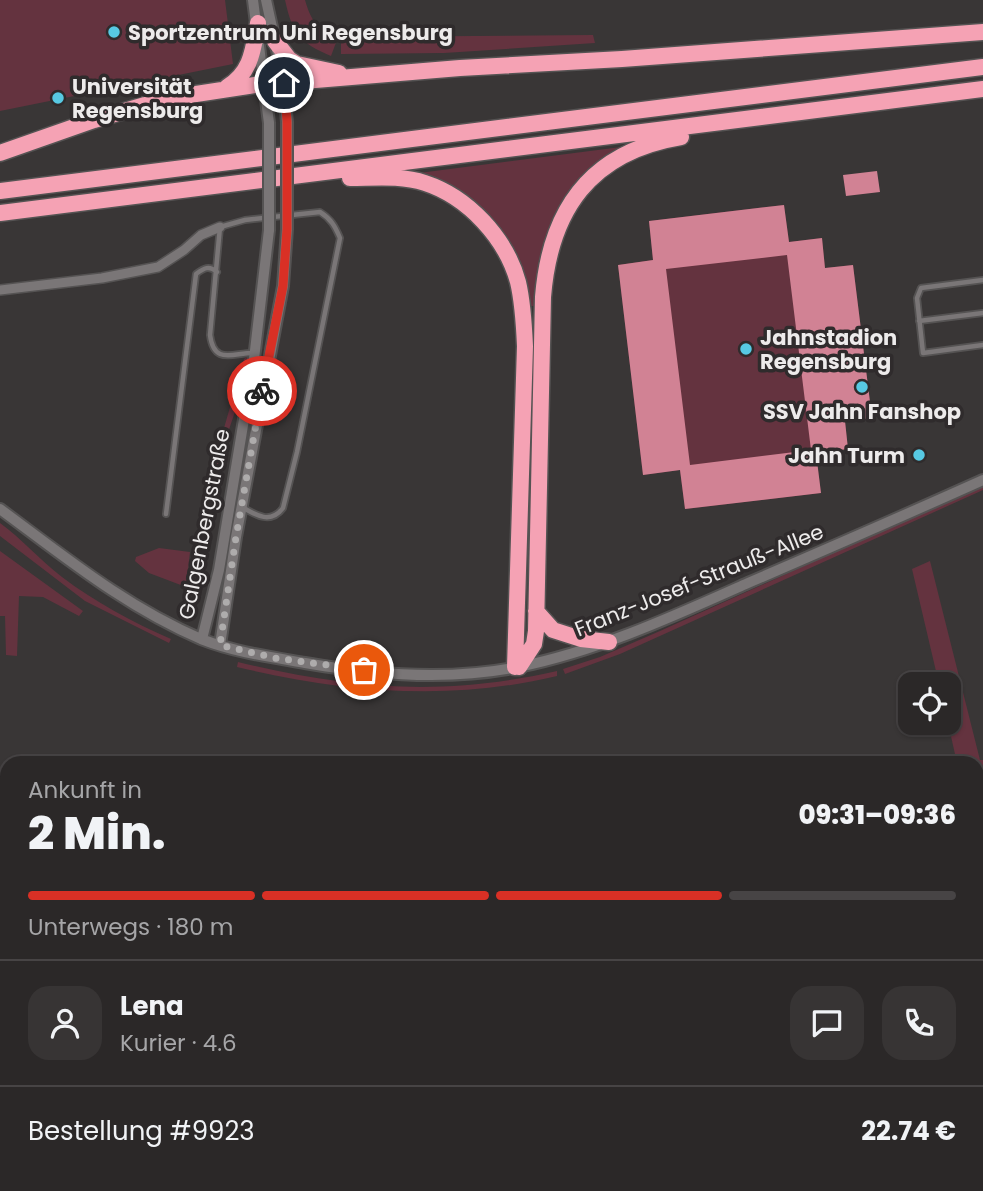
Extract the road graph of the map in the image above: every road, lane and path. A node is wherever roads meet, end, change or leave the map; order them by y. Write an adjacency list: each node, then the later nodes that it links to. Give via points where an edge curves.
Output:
1 (253, 0): 3 (street, Galgenbergstraße)
2 (266, 0): 5 (street, Galgenbergstraße)
3 (258, 23): 9 (street, Galgenbergstraße); 10 (highway, via 247,70)
4 (983, 32): 7 (highway)
5 (275, 41): 7 (highway, via 297,64); 8 (street, Galgenbergstraße)
6 (983, 67): 15 (highway)
7 (355, 76): 8 (highway)
8 (284, 83): 9 (highway); 26 (street, Galgenbergstraße, bridge, via 287,229 283,286)
9 (265, 85): 10 (highway); 24 (street, Galgenbergstraße, bridge, via 269,230)
10 (222, 89): 13 (highway, via 145,105)
11 (983, 89): 12 (highway)
12 (915, 98): 14 (highway); 30 (highway, via 665,140 618,158 573,198 557,229 545,275)
13 (0, 153)
14 (208, 187): 16 (highway); 34 (highway, via 387,177 424,183 460,200 485,222 507,254 520,293 525,346)
15 (0, 191)
16 (0, 212)
17 (220, 227): 18 (lane); 20 (street, via 201,235 158,267); 26 (lane, via 320,212 340,238 283,508 278,516 267,518)
18 (217, 272): 24 (lane, via 212,346 220,355); 28 (lane, via 205,267 196,274)
19 (983, 280): 22 (lane, via 921,288)
20 (0, 290)
21 (983, 313): 22 (lane)
22 (919, 321): 23 (lane, via 923,352)
23 (983, 345)
24 (255, 353): 29 (street, Galgenbergstraße, via 224,533)
25 (983, 480): 32 (street, Franz-Josef-Strauß-Allee)
26 (242, 506): 29 (street, Galgenbergstraße)
27 (0, 509): 31 (street, Franz-Josef-Strauß-Allee, via 124,600)
28 (166, 514)
29 (224, 571): 31 (street, Galgenbergstraße); 33 (street, Galgenbergstraße)
30 (536, 611): 32 (highway, via 553,630); 34 (highway, via 534,644)
31 (202, 639): 33 (street, Franz-Josef-Strauß-Allee)
32 (609, 642): 34 (street, Franz-Josef-Strauß-Allee)
33 (220, 645): 34 (street, Franz-Josef-Strauß-Allee, via 383,673)
34 (517, 667)

